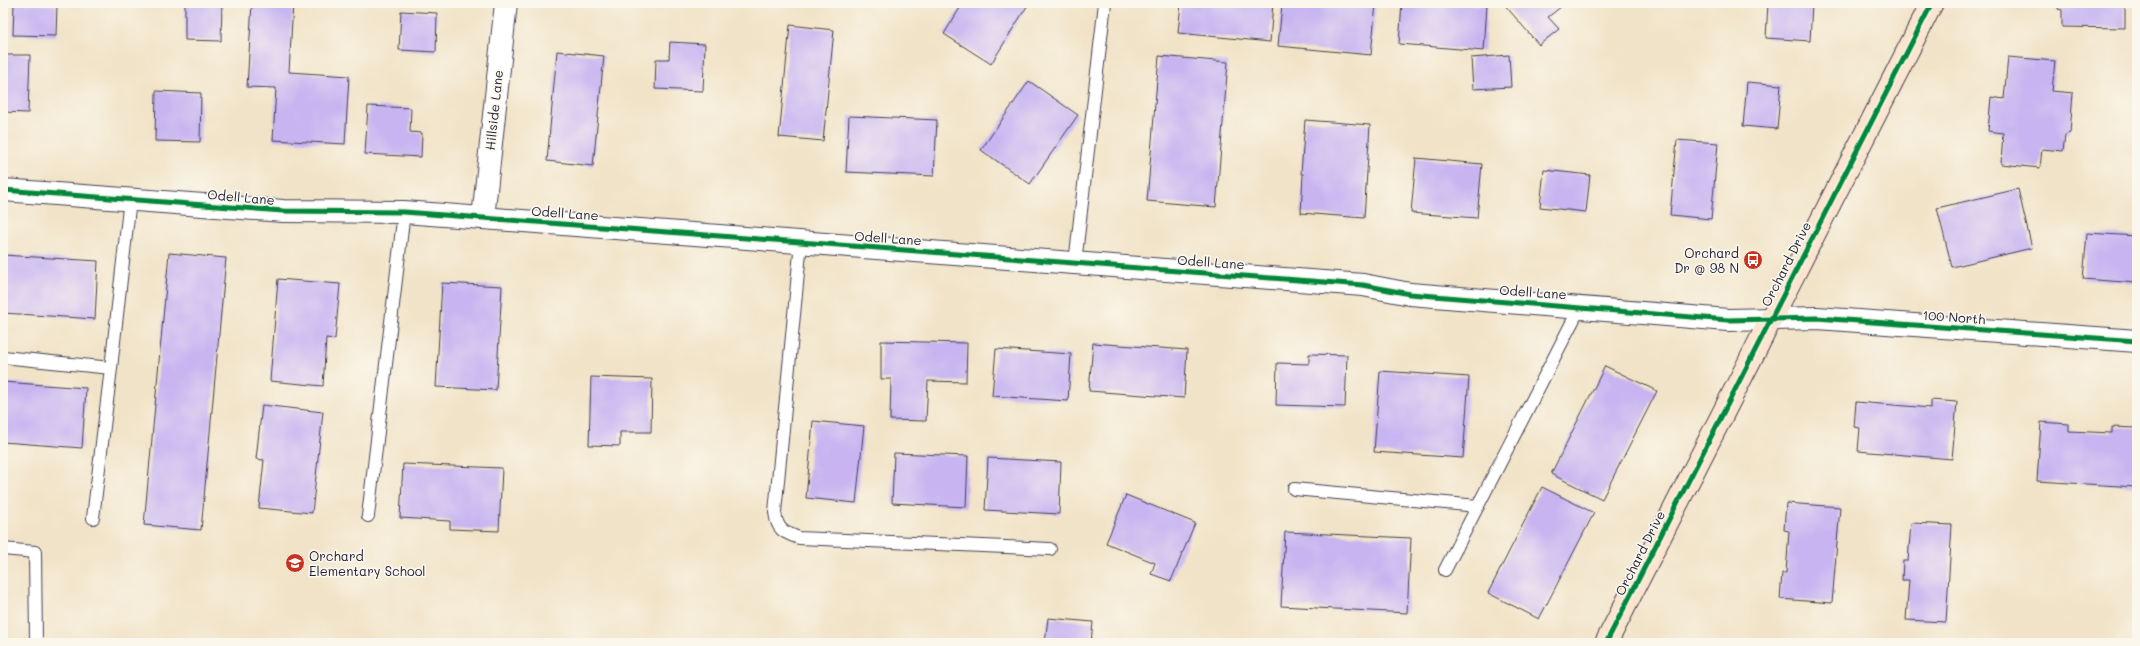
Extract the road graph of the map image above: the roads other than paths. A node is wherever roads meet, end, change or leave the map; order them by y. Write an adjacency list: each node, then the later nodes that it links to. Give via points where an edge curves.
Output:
1 (506, 3): 7 (street, Hillside Lane)
2 (1105, 3): 9 (lane)
3 (1932, 3): 11 (main road, Orchard Drive)
4 (3, 190): 5 (street, Odell Lane)
5 (130, 199): 6 (street, Odell Lane, via 283,211); 14 (lane)
6 (404, 212): 7 (street, Odell Lane); 17 (lane)
7 (483, 218): 8 (street, Odell Lane)
8 (801, 242): 9 (street, Odell Lane); 20 (lane, via 776,523 784,532 799,538)
9 (1075, 263): 10 (street, Odell Lane, via 1364,285 1410,294)
10 (1580, 307): 11 (street, Odell Lane, via 1728,320); 16 (lane)
11 (1770, 318): 12 (street, 100 North, via 1817,318); 23 (main road, Orchard Drive)
12 (2137, 341)
13 (3, 357): 14 (lane)
14 (111, 368): 18 (lane)
15 (1294, 489): 16 (lane)
16 (1478, 506): 21 (lane)
17 (368, 516)
18 (94, 518)
19 (3, 549): 22 (lane, via 34,552)
20 (1050, 549)
21 (1444, 570)
22 (36, 643)
23 (1606, 643)

